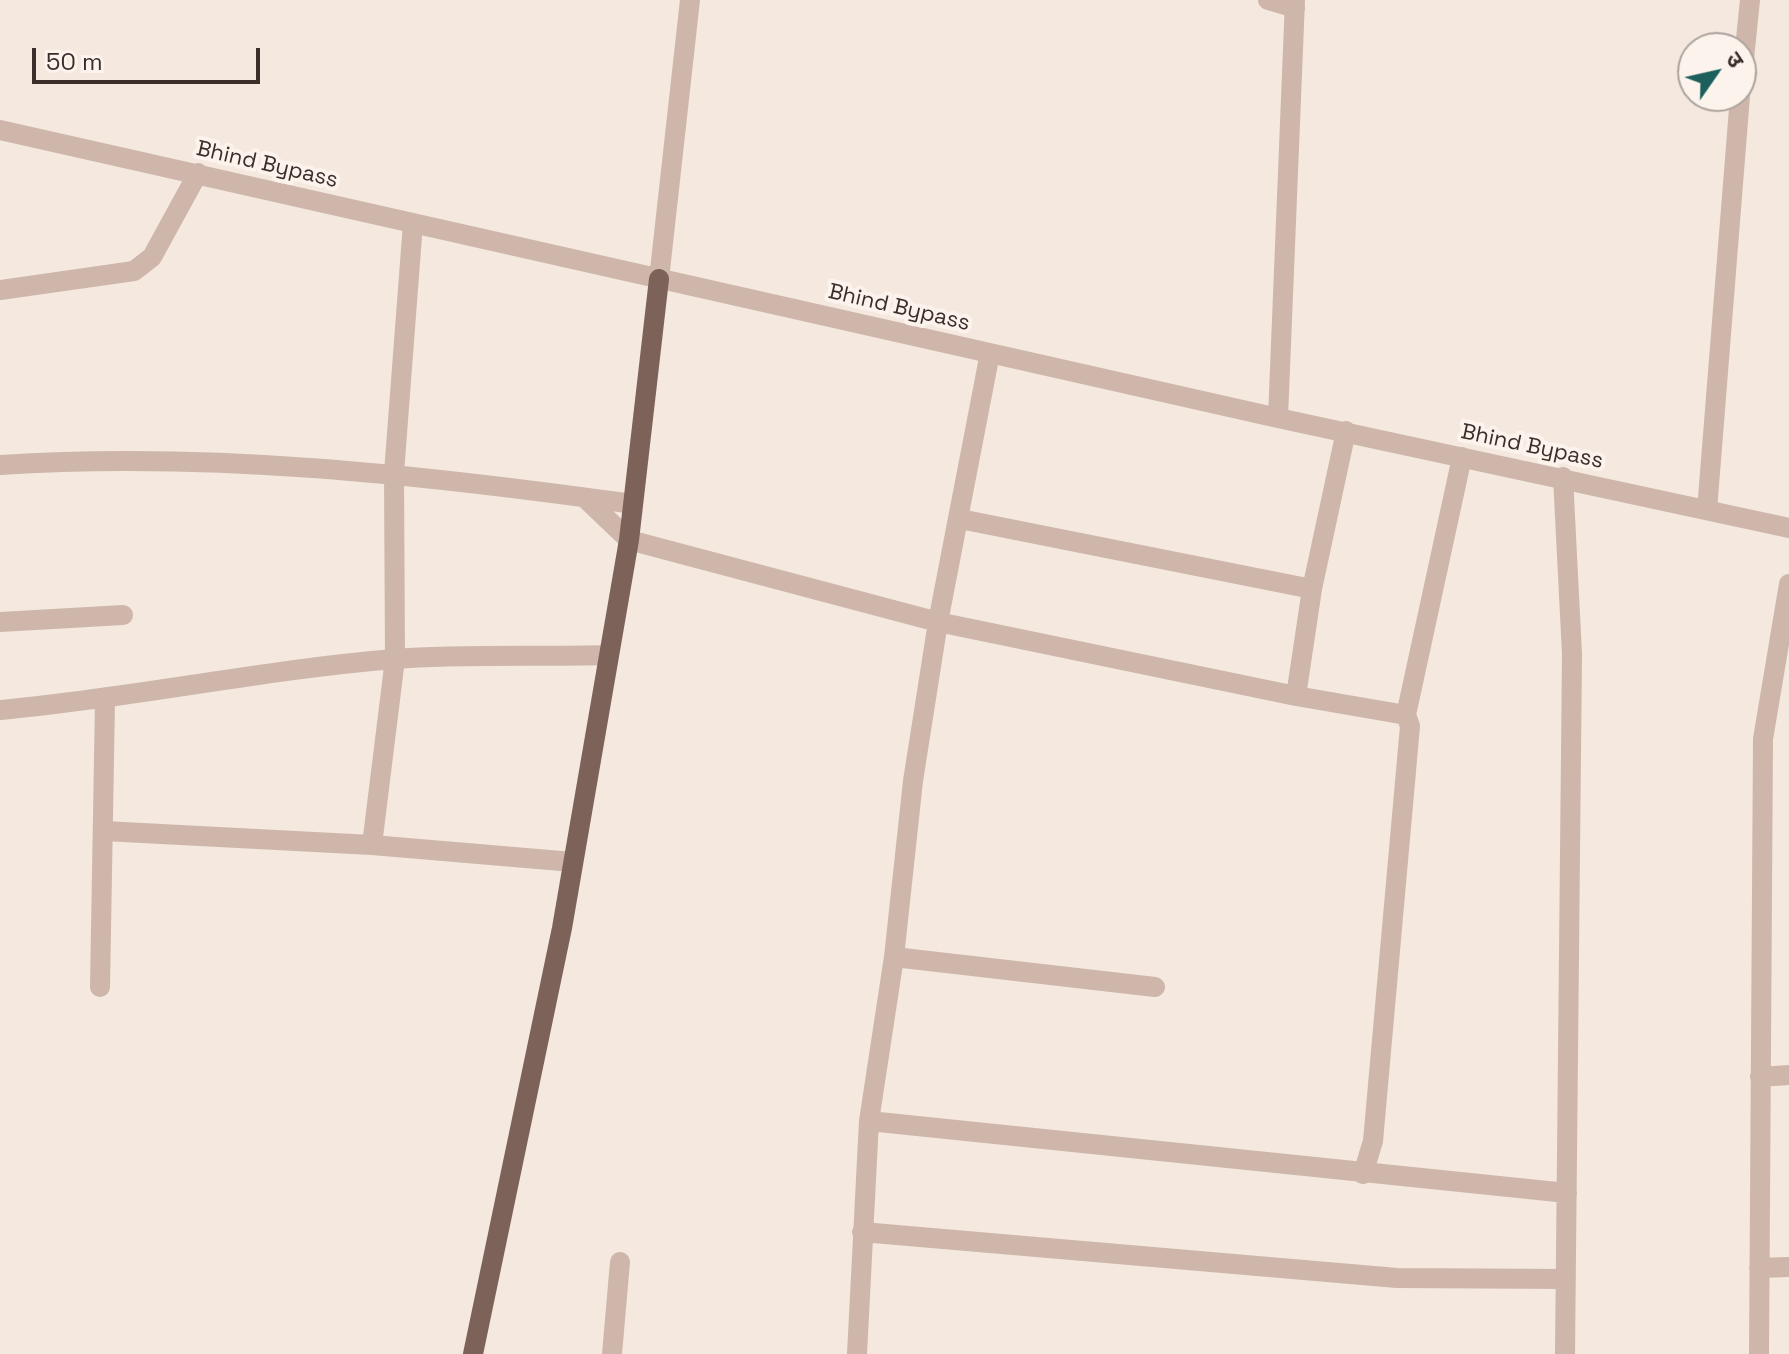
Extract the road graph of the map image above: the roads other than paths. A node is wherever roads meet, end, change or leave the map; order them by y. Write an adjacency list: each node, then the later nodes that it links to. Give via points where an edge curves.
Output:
1 (690, 0): 10 (street)
2 (1268, 0): 4 (street)
3 (1750, 0): 5 (street)
4 (1295, 4): 13 (street)
5 (1747, 32)
6 (1739, 112): 21 (street)
7 (0, 130): 8 (street, Bhind Bypass)
8 (198, 173): 9 (street, Bhind Bypass); 11 (street, via 152,257 134,271)
9 (413, 223): 10 (street, Bhind Bypass); 17 (street)
10 (659, 279): 12 (street, Bhind Bypass); 20 (main road)
11 (0, 290)
12 (990, 353): 13 (street, Bhind Bypass); 22 (street)
13 (1278, 418): 14 (street, Bhind Bypass)
14 (1346, 431): 15 (street, Bhind Bypass); 26 (street)
15 (1462, 457): 18 (street, Bhind Bypass); 35 (street)
16 (0, 465): 17 (street, via 85,459)
17 (394, 473): 19 (street); 31 (street)
18 (1563, 477): 21 (street, Bhind Bypass); 46 (street, via 1572,654)
19 (585, 498): 20 (street); 24 (street)
20 (633, 504): 24 (main road)
21 (1707, 510): 23 (street, Bhind Bypass)
22 (960, 519): 26 (street); 29 (street)
23 (1789, 528)
24 (629, 540): 29 (street); 30 (main road)
25 (1789, 584): 43 (street, via 1763,739)
26 (1312, 589): 32 (street)
27 (123, 615): 28 (street)
28 (0, 622)
29 (938, 622): 32 (street); 39 (street, via 913,781)
30 (608, 655): 31 (street); 38 (main road)
31 (395, 659): 33 (street, via 186,684); 37 (street)
32 (1296, 696): 35 (street)
33 (105, 701): 34 (street); 36 (street)
34 (0, 710)
35 (1406, 715): 45 (street, via 1410,726 1373,1141)
36 (104, 831): 37 (street); 40 (street)
37 (372, 845): 38 (street)
38 (573, 862): 52 (main road)
39 (894, 957): 41 (street); 44 (street)
40 (100, 987)
41 (1155, 987)
42 (1789, 1075): 43 (street)
43 (1760, 1077): 50 (street)
44 (869, 1121): 45 (street); 47 (street)
45 (1363, 1174): 46 (street)
46 (1567, 1193): 51 (street)
47 (862, 1232): 51 (street, via 1397,1278); 54 (street)
48 (620, 1262): 53 (street)
49 (1789, 1267): 50 (street)
50 (1759, 1268): 56 (street)
51 (1565, 1279): 55 (street)
52 (473, 1354)
53 (612, 1354)
54 (857, 1354)
55 (1565, 1354)
56 (1759, 1354)

